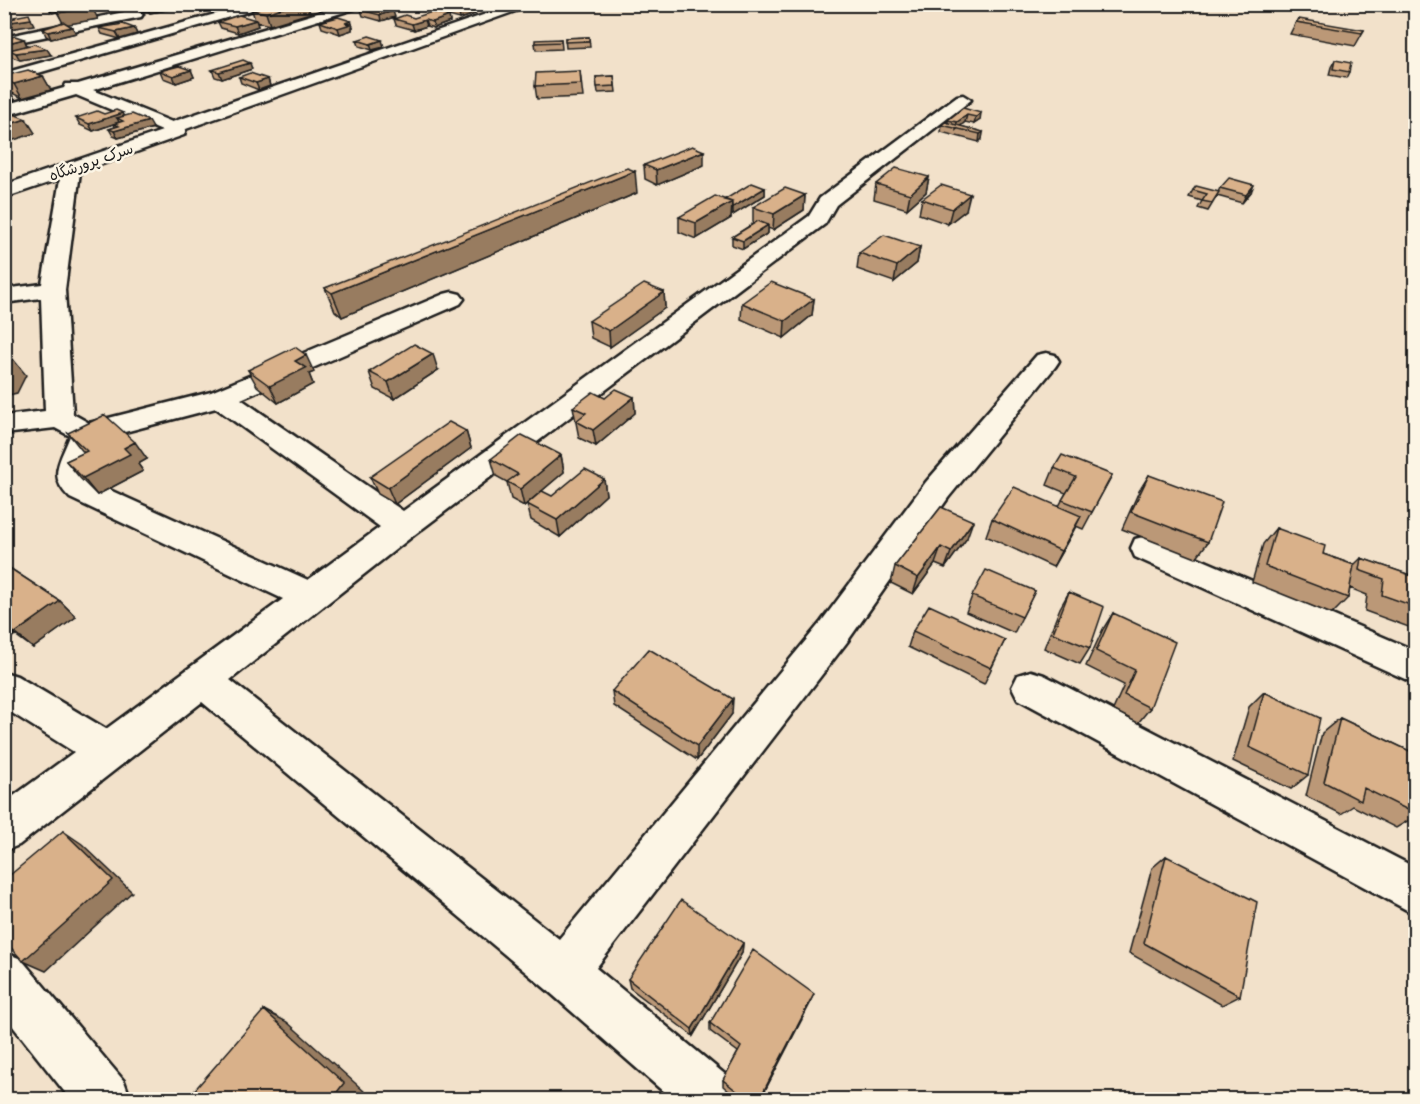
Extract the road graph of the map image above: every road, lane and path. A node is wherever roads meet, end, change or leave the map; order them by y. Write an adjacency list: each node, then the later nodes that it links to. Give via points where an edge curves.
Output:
1 (140, 4): 5 (street, via 129,10 136,14)
2 (268, 4): 7 (street)
3 (364, 4): 9 (street)
4 (529, 4): 12 (street, سرک پرورشگاه)
5 (4, 41)
6 (4, 63): 7 (street)
7 (29, 71): 8 (street); 9 (street)
8 (4, 78)
9 (78, 90): 11 (street); 12 (street)
10 (963, 100): 22 (street, via 827,202 818,220)
11 (4, 111)
12 (176, 130): 13 (street, سرک پرورشگاه)
13 (71, 169): 14 (street, سرک پرورشگاه); 15 (street)
14 (4, 192)
15 (53, 290): 16 (street); 21 (street)
16 (4, 296)
17 (452, 299): 19 (street)
18 (1046, 361): 32 (street, via 938,490 834,632)
19 (220, 398): 21 (street); 22 (street)
20 (4, 425): 21 (street)
21 (73, 425): 24 (street, via 72,482 81,490)
22 (403, 527): 24 (street)
23 (1147, 548): 25 (street)
24 (311, 597): 26 (street)
25 (1416, 668)
26 (202, 680): 29 (street); 32 (street)
27 (1031, 687): 31 (street)
28 (4, 688): 29 (street)
29 (108, 751): 30 (street)
30 (4, 830)
31 (1416, 893)
32 (563, 972): 35 (street)
33 (4, 976): 34 (street)
34 (105, 1100)
35 (714, 1100)

